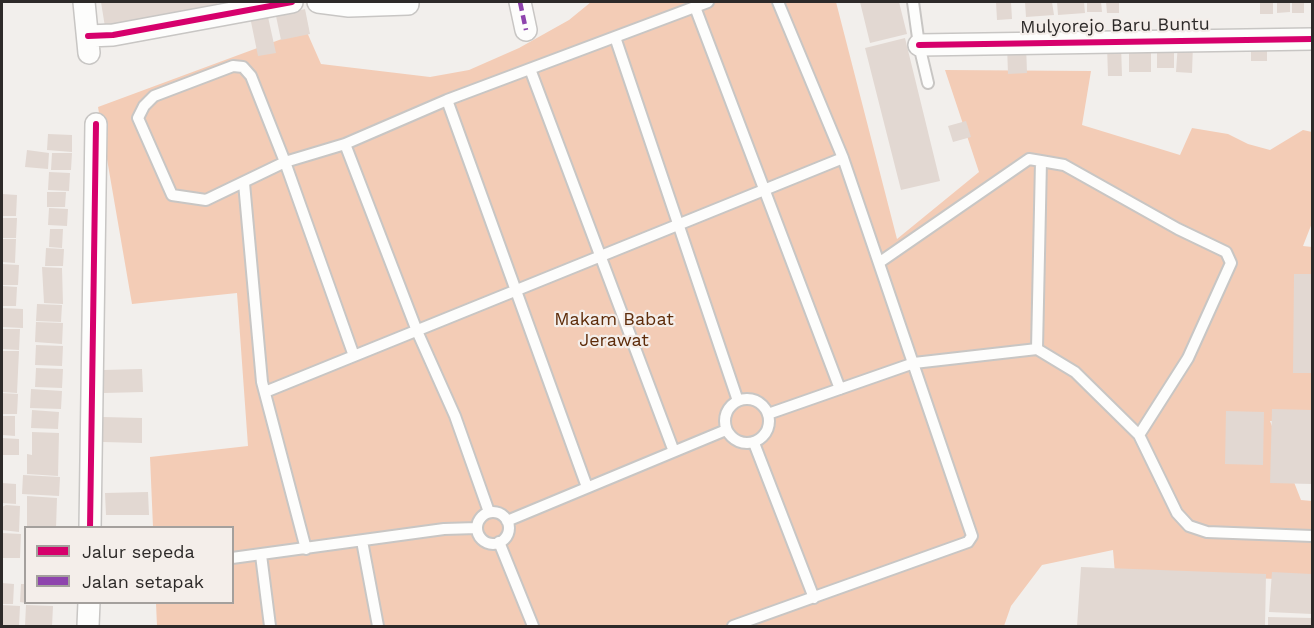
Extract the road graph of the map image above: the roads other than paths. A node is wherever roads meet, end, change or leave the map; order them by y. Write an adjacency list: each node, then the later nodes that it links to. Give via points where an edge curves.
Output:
1 (84, 2): 2 (street, via 89,45 113,35)
2 (292, 2)
3 (318, 2): 8 (street, via 349,6)
4 (520, 2): 10 (street)
5 (708, 2): 9 (lane)
6 (778, 2): 19 (lane)
7 (913, 2): 13 (lane)
8 (408, 4)
9 (695, 7): 11 (lane); 23 (lane)
10 (526, 30)
11 (615, 37): 14 (lane); 24 (lane)
12 (1312, 39): 13 (street, Mulyorejo Baru Buntu)
13 (919, 45): 15 (lane)
14 (530, 69): 16 (lane); 25 (lane)
15 (928, 83)
16 (447, 100): 18 (lane); 27 (lane)
17 (96, 124): 43 (street)
18 (345, 144): 21 (lane); 28 (lane)
19 (843, 158): 23 (lane); 26 (lane)
20 (1041, 161): 26 (lane, via 1029,159); 29 (lane); 37 (lane, via 1064,165 1226,252 1230,258 1229,269 1188,358)
21 (285, 162): 22 (lane); 22 (lane, via 251,76 243,68 233,66 203,77 154,96 144,105 138,118 172,195 206,200); 30 (lane)
22 (244, 183): 33 (lane)
23 (764, 190): 24 (lane); 32 (lane)
24 (678, 225): 25 (lane); 34 (lane)
25 (600, 256): 27 (lane); 39 (lane)
26 (880, 262): 31 (lane)
27 (516, 290): 28 (lane); 40 (lane)
28 (417, 330): 30 (lane); 41 (lane, via 455,416)
29 (1036, 349): 31 (lane); 37 (lane, via 1075,372)
30 (354, 356): 33 (lane)
31 (914, 363): 32 (lane); 51 (lane, via 972,536 968,542)
32 (840, 389): 35 (lane)
33 (265, 392): 48 (lane)
34 (738, 401): 35 (lane, via 756,400); 36 (lane, via 726,413)
35 (768, 414): 38 (lane, via 767,432)
36 (726, 430): 38 (lane, via 737,442); 39 (lane)
37 (1139, 435): 45 (lane, via 1177,513 1189,526 1207,532)
38 (754, 443): 51 (lane)
39 (673, 449): 40 (lane)
40 (587, 487): 42 (lane)
41 (489, 512): 42 (lane, via 502,515); 44 (lane, via 478,521)
42 (507, 521): 47 (lane, via 507,533)
43 (90, 526)
44 (477, 528): 46 (lane); 47 (lane, via 484,541)
45 (1312, 536)
46 (362, 541): 48 (lane); 55 (lane)
47 (499, 542): 56 (lane)
48 (306, 549): 49 (lane)
49 (261, 555): 50 (lane); 54 (lane)
50 (234, 558)
51 (814, 598): 57 (lane)
52 (89, 604): 53 (street)
53 (88, 627)
54 (270, 627)
55 (378, 627)
56 (533, 627)
57 (733, 627)

